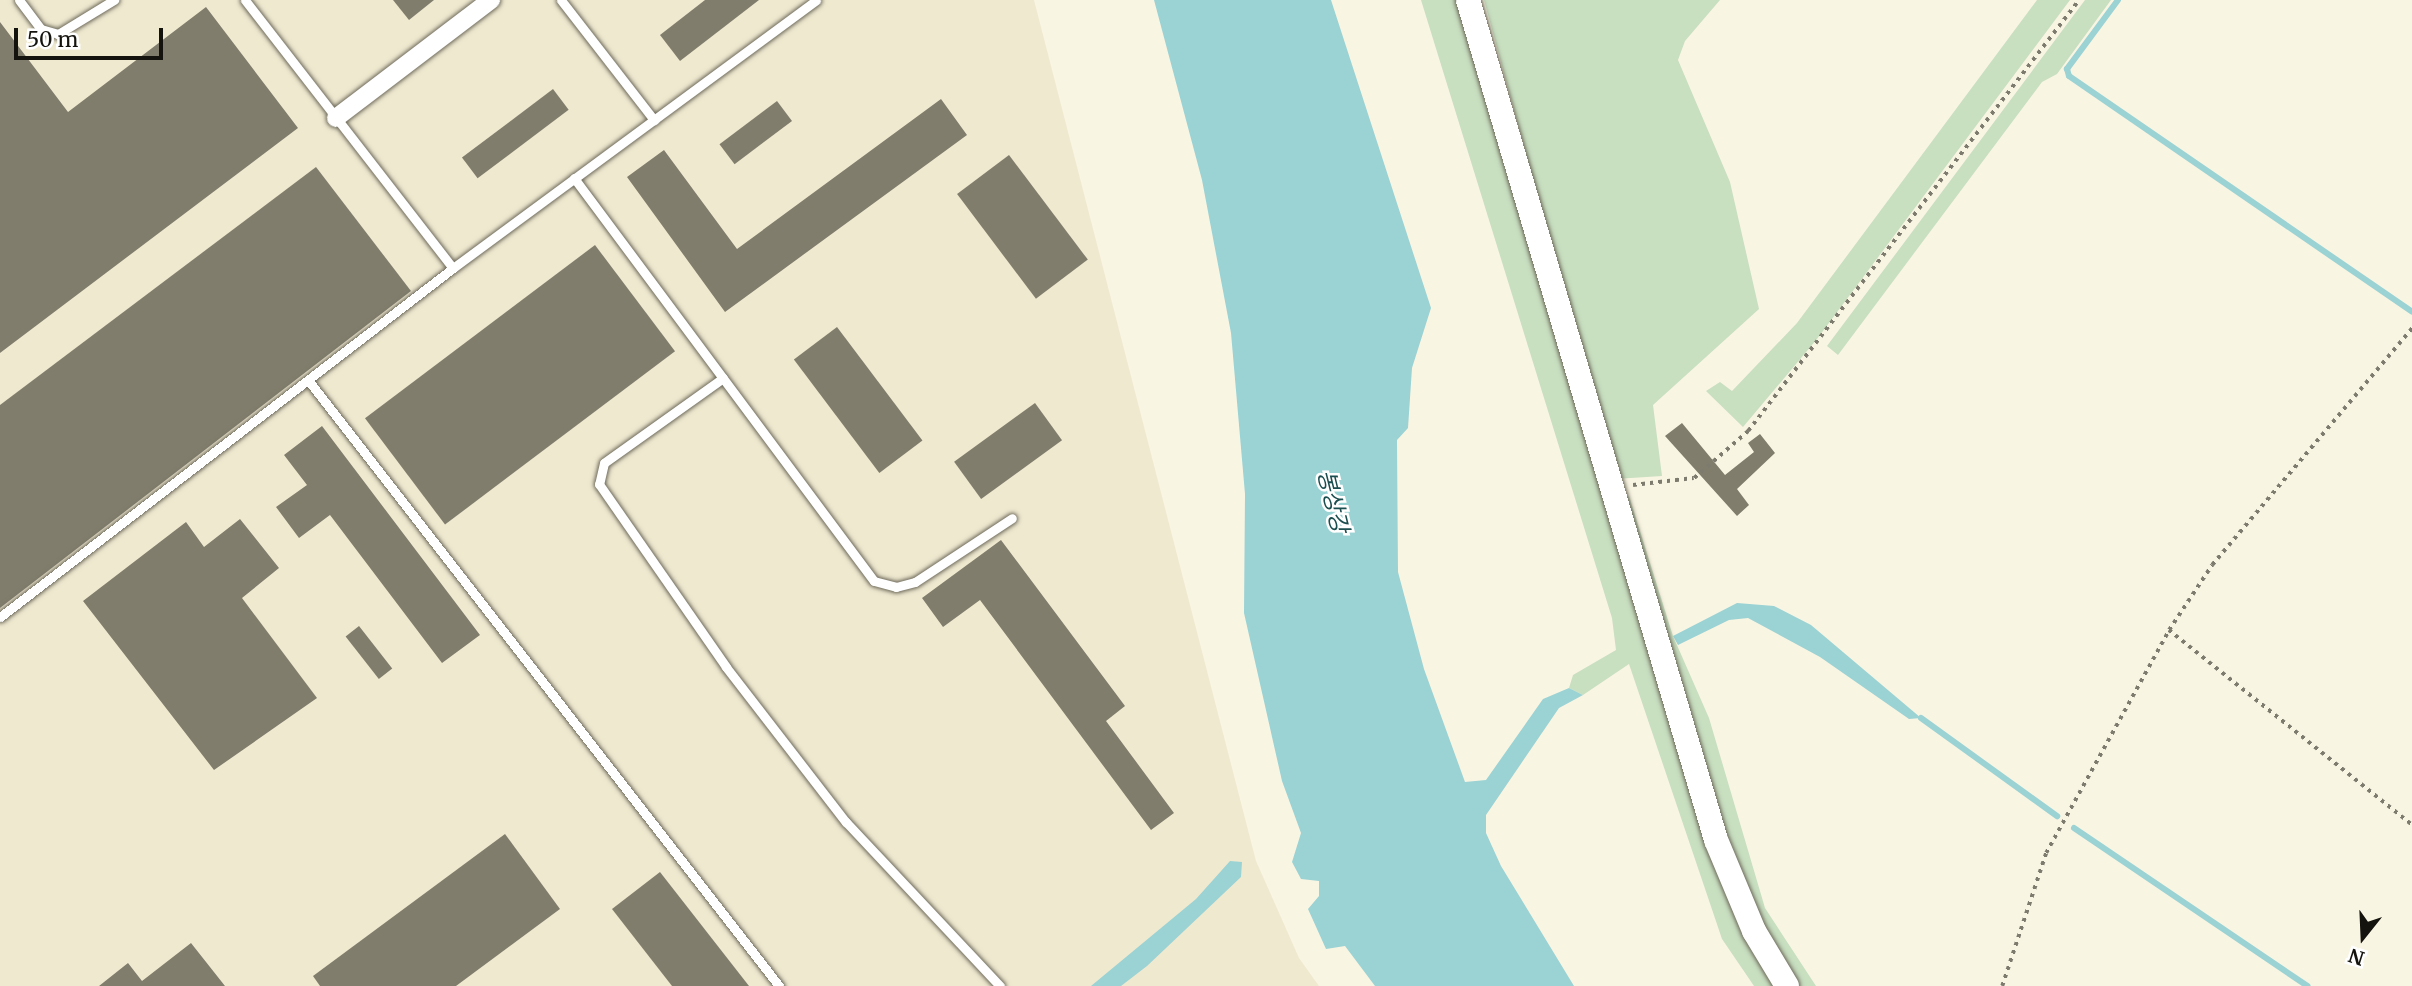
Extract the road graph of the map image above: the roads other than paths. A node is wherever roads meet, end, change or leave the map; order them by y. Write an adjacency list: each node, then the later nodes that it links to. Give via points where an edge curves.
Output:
1 (19, 0): 2 (lane, via 41,29 58,34)
2 (114, 0)
3 (245, 0): 8 (lane)
4 (491, 0): 8 (street)
5 (561, 0): 9 (lane)
6 (816, 0): 9 (lane)
7 (1468, 0): 18 (main road, via 1607,484 1716,840 1754,931)
8 (337, 118): 11 (lane)
9 (654, 120): 10 (lane)
10 (575, 178): 11 (lane); 12 (lane)
11 (453, 268): 13 (lane)
12 (723, 378): 14 (lane, via 874,581 896,587 915,582); 17 (lane, via 604,463 599,484 726,667 846,822)
13 (308, 380): 15 (lane); 16 (lane)
14 (1012, 518)
15 (0, 617)
16 (779, 986)
17 (1000, 986)
18 (1787, 986)

